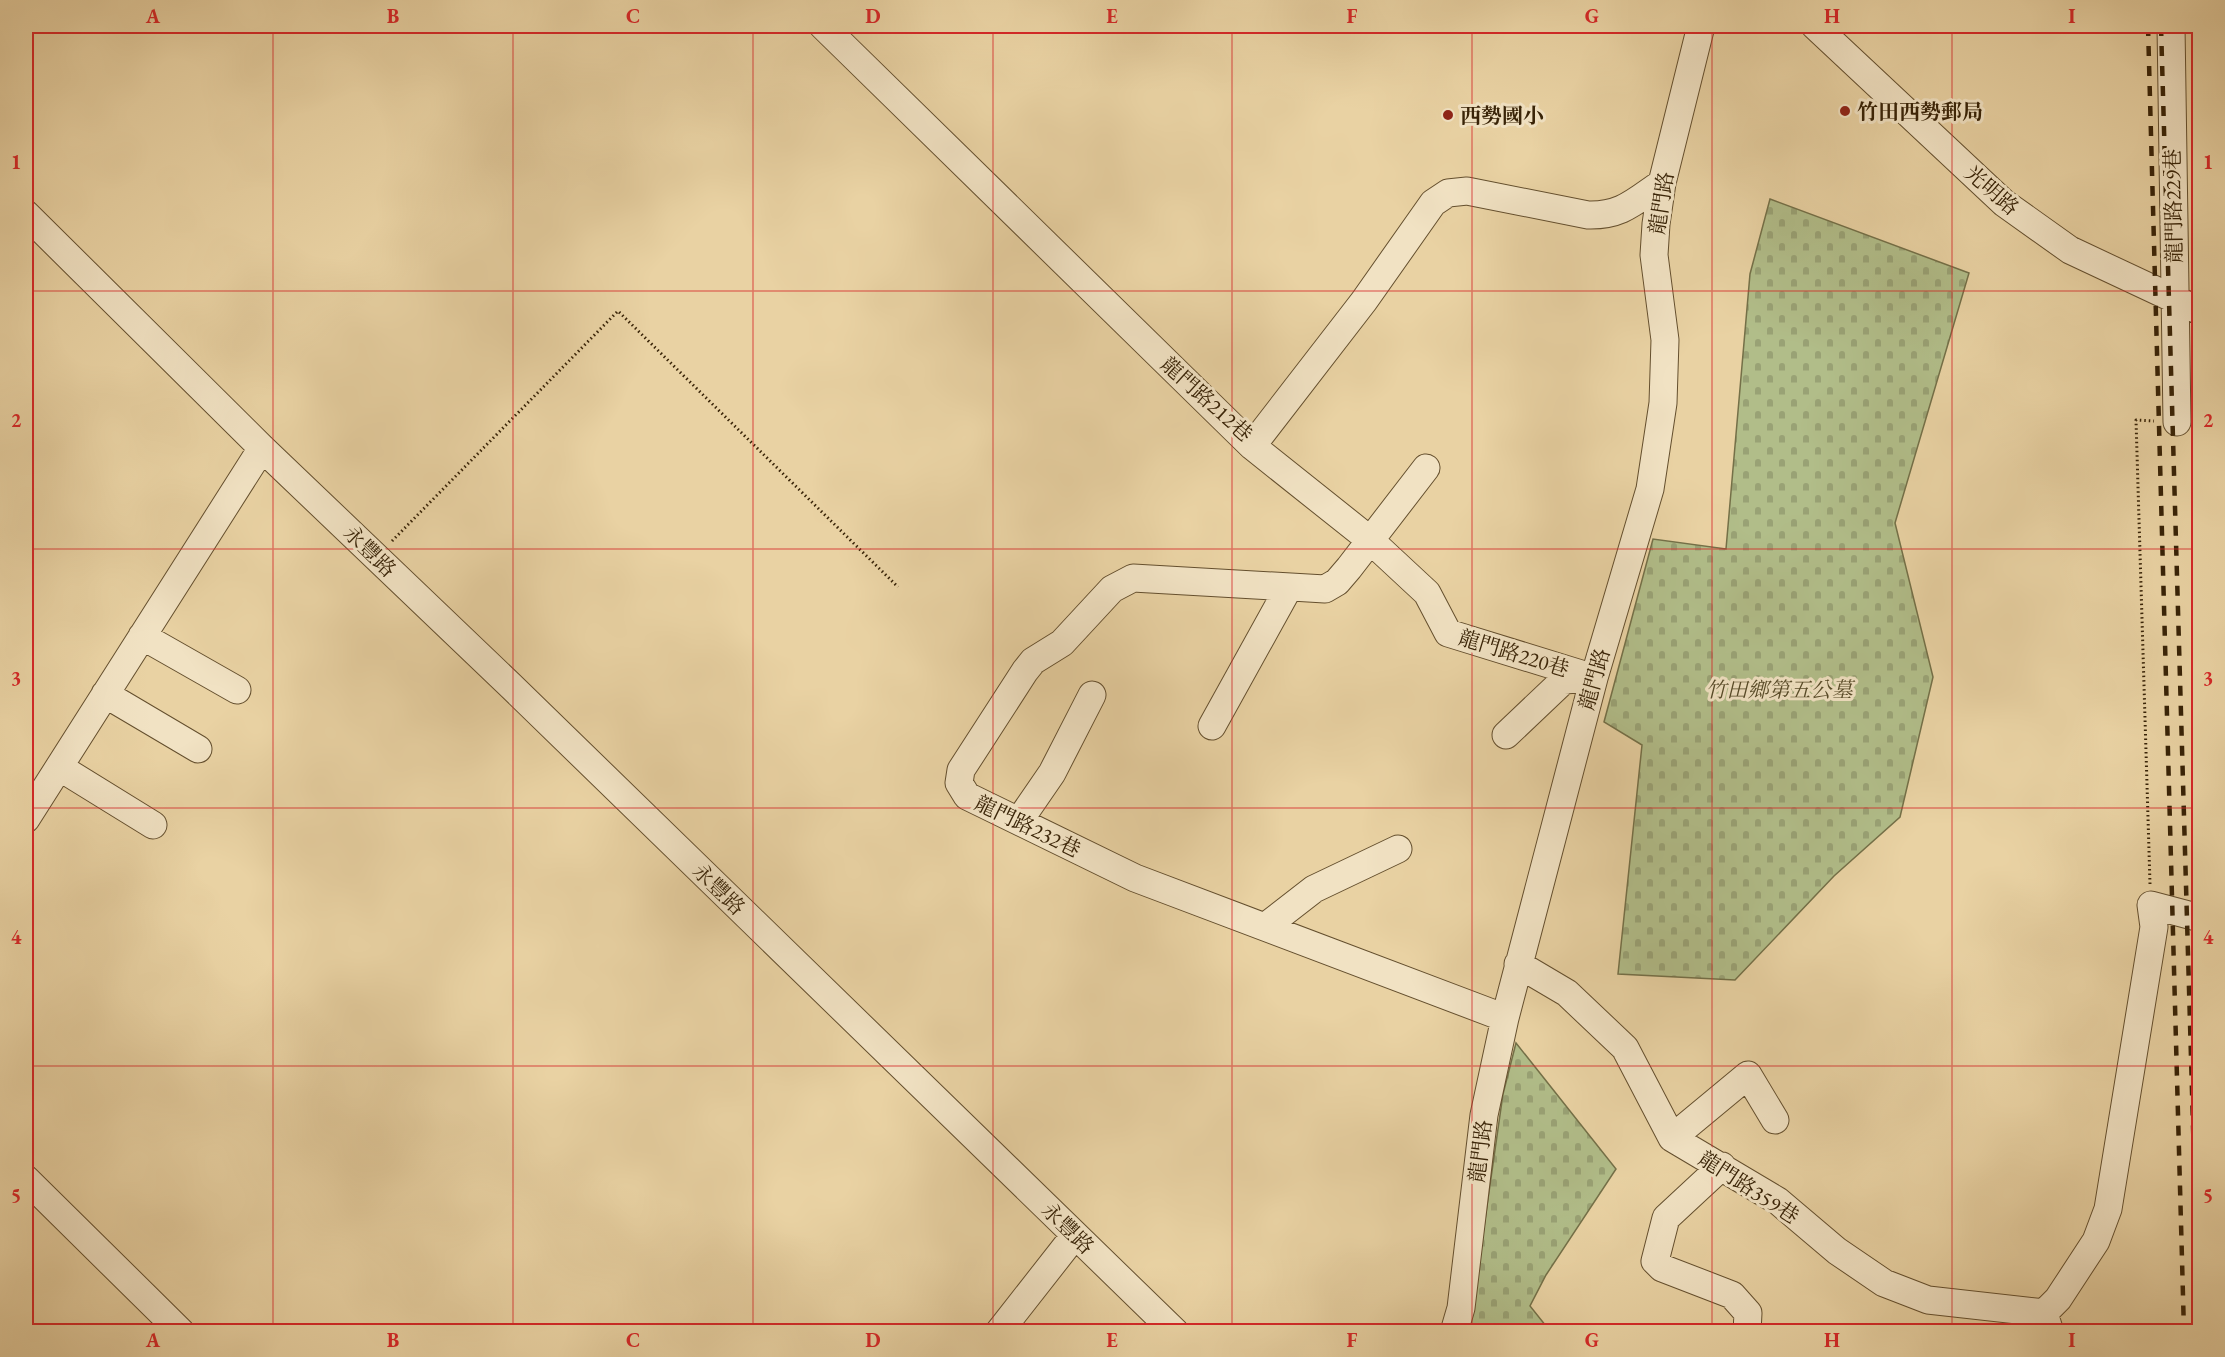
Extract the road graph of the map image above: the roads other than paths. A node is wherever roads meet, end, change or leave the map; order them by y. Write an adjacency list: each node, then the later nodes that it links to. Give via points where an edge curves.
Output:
1 (823, 26): 10 (street, 龍門路212巷)
2 (1701, 26): 5 (street, 龍門路)
3 (1815, 26): 7 (street, 光明路, via 2004,203 2070,250)
4 (2171, 26): 7 (street, 龍門路229巷)
5 (1662, 183): 10 (street, 龍門路212巷, via 1622,210 1606,215 1467,191 1448,193 1433,203 1364,301); 16 (street, 龍門路, via 1654,255 1665,340 1663,403 1650,489)
6 (26, 214): 11 (street, 永豐路)
7 (2175, 300): 8 (street, 光明路); 9 (street, 龍門路229巷)
8 (2199, 311)
9 (2177, 422)
10 (1252, 446): 13 (street, 龍門路220巷)
11 (262, 448): 15 (street); 36 (street, 永豐路)
12 (1426, 468): 13 (street)
13 (1370, 540): 14 (street, via 1337,582 1325,589); 16 (street, 龍門路220巷, via 1427,593 1448,633)
14 (1289, 587): 20 (street); 25 (street, 龍門路232巷, via 1133,578 1112,589 1062,643 1033,661 961,770 959,783 967,796)
15 (142, 636): 17 (street); 18 (street)
16 (1594, 678): 21 (street, via 1564,680); 30 (street, 龍門路)
17 (237, 690)
18 (105, 694): 22 (street); 23 (street)
19 (1092, 695): 25 (street, via 1052,773)
20 (1212, 726)
21 (1506, 735)
22 (198, 749)
23 (58, 767): 24 (street); 26 (street)
24 (26, 819)
25 (1019, 821): 29 (street, 龍門路232巷, via 1135,878)
26 (153, 825)
27 (1398, 849): 29 (street, via 1314,889)
28 (2199, 918): 37 (street, via 2151,905 2154,927 2108,1209 2096,1241)
29 (1265, 927): 31 (street, 龍門路232巷)
30 (1518, 964): 31 (street, 龍門路); 33 (street, via 1567,993 1624,1048)
31 (1505, 1018): 41 (street, 龍門路, via 1484,1115 1461,1308)
32 (1775, 1120): 33 (street, via 1748,1074)
33 (1672, 1138): 34 (street, 龍門路359巷)
34 (1722, 1166): 37 (street, 龍門路359巷, via 1778,1201 1837,1251 1884,1283 1928,1300); 42 (street, via 1666,1218 1655,1261 1662,1268 1732,1295 1748,1312)
35 (26, 1179): 38 (street)
36 (1075, 1235): 39 (street); 40 (street, 永豐路)
37 (2047, 1322)
38 (181, 1332)
39 (999, 1332)
40 (1175, 1332)
41 (1454, 1332)
42 (1747, 1332)

